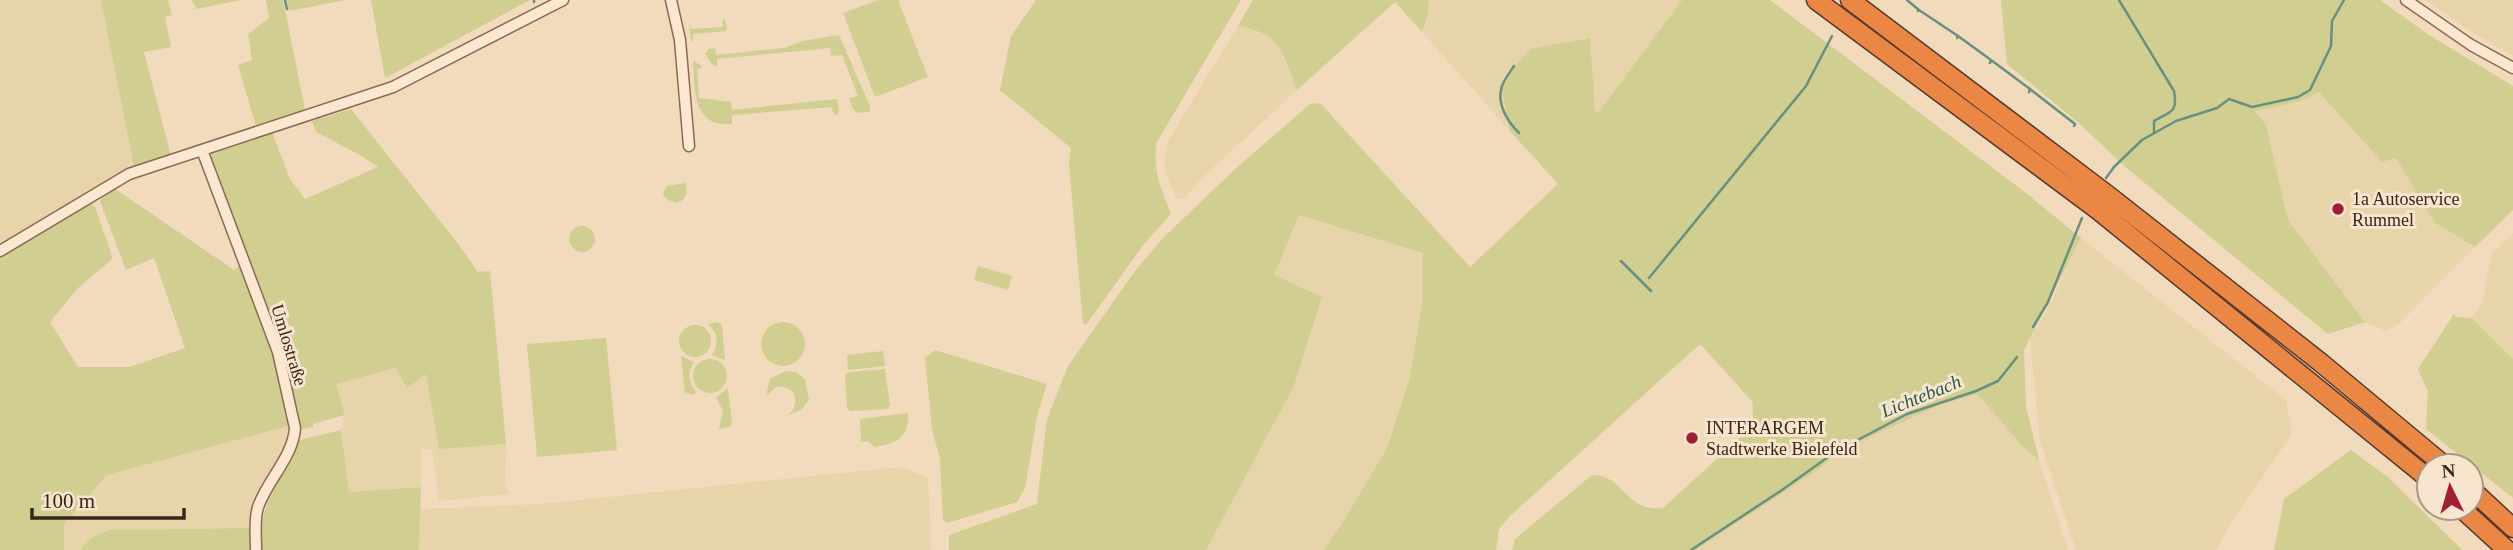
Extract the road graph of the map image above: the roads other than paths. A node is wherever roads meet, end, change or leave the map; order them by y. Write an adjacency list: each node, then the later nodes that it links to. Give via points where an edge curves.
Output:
1 (563, 0): 8 (street, via 393,88)
2 (671, 0): 7 (street, via 680,40)
3 (1815, 0): 11 (highway, via 2098,210)
4 (1850, 0): 10 (highway, via 2109,195)
5 (2406, 0): 6 (street)
6 (2513, 68)
7 (690, 146)
8 (202, 150): 9 (street, via 129,174); 15 (street, Umlostraße, via 278,352 295,428 257,510)
9 (0, 251)
10 (2428, 452)
11 (2415, 468)
12 (2485, 502): 14 (highway)
13 (2476, 522): 16 (highway)
14 (2513, 528)
15 (257, 550)
16 (2507, 550)

